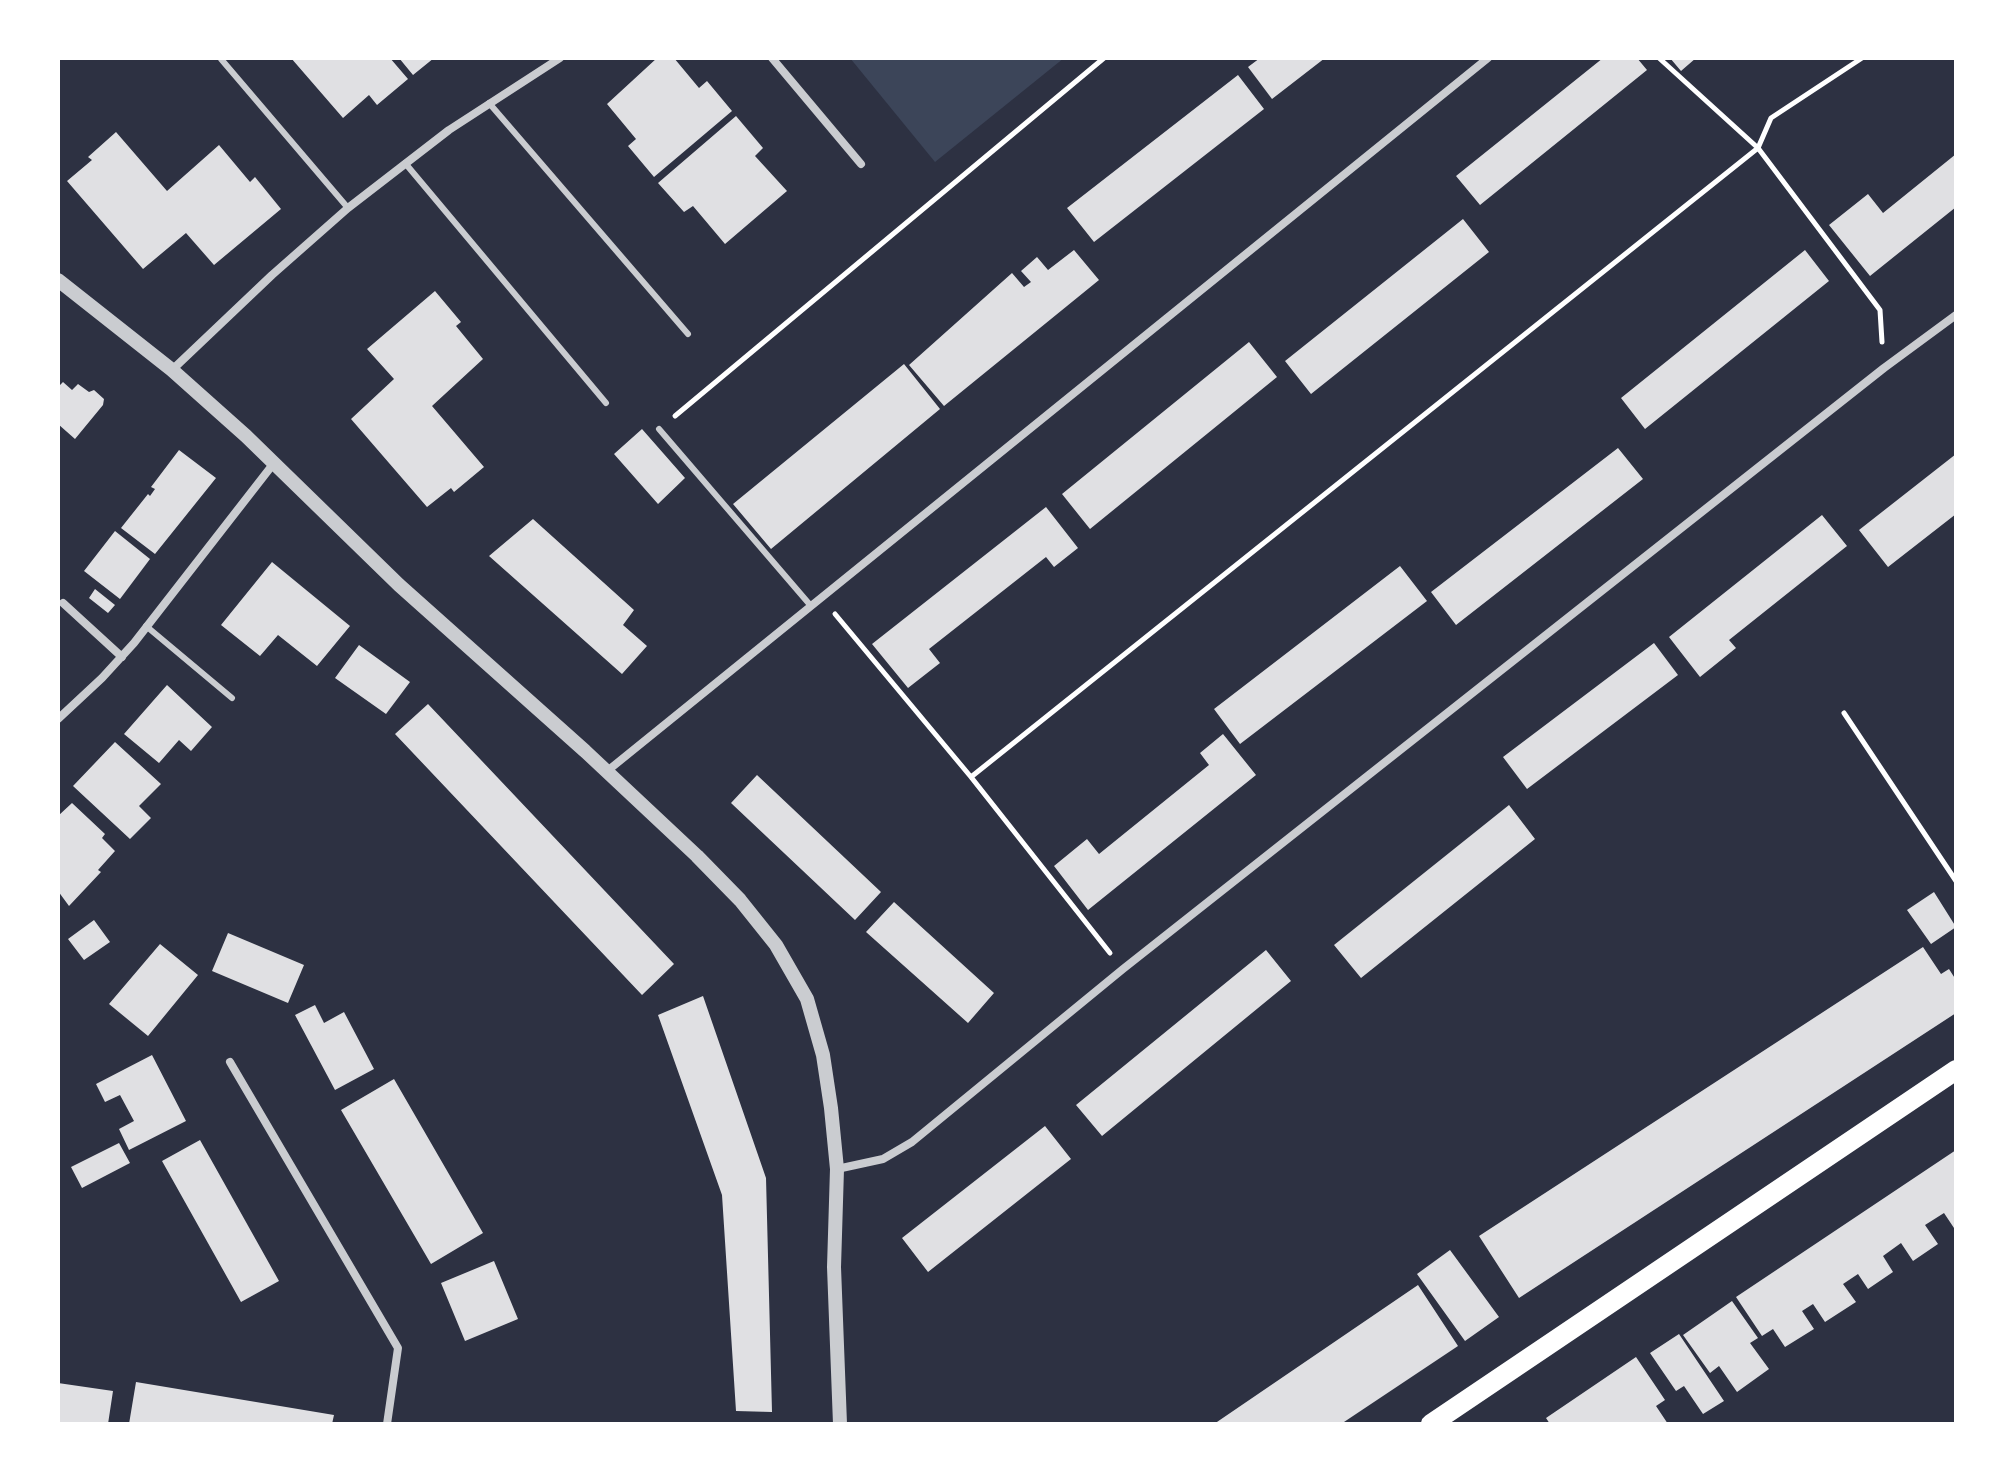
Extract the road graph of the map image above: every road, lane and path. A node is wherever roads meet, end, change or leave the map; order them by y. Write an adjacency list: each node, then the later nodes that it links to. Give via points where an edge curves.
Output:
1 (560, 58): 8 (street)
2 (772, 58): 12 (street)
3 (1104, 58): 20 (path)
4 (1488, 58): 22 (street)
5 (1659, 58): 10 (path)
6 (1862, 58): 10 (path, via 1771,118)
7 (221, 59): 13 (lane)
8 (543, 62): 9 (street)
9 (489, 102): 11 (street); 16 (lane)
10 (1758, 148): 17 (path, via 1880,310); 31 (path)
11 (405, 163): 13 (street); 19 (lane)
12 (861, 164)
13 (348, 208): 18 (street)
14 (58, 280): 18 (street)
15 (1956, 315): 17 (street)
16 (688, 334)
17 (1884, 368): 33 (street)
18 (172, 370): 21 (street)
19 (606, 403)
20 (659, 429): 24 (lane)
21 (274, 463): 25 (street); 30 (street, via 399,585)
22 (821, 598): 24 (street); 31 (path)
23 (63, 603): 26 (street)
24 (811, 606): 30 (street)
25 (146, 626): 26 (street); 27 (lane)
26 (122, 657): 29 (street)
27 (232, 698)
28 (1844, 713): 32 (path)
29 (58, 719)
30 (606, 772): 36 (street, via 740,900 776,945 807,999 823,1055)
31 (971, 777): 33 (path)
32 (1956, 881)
33 (1123, 969): 36 (street, via 912,1142 883,1159)
34 (230, 1062): 37 (street, via 398,1348)
35 (1956, 1070): 39 (main road)
36 (837, 1169): 38 (street, via 834,1267)
37 (387, 1424)
38 (840, 1424)
39 (1431, 1424)

